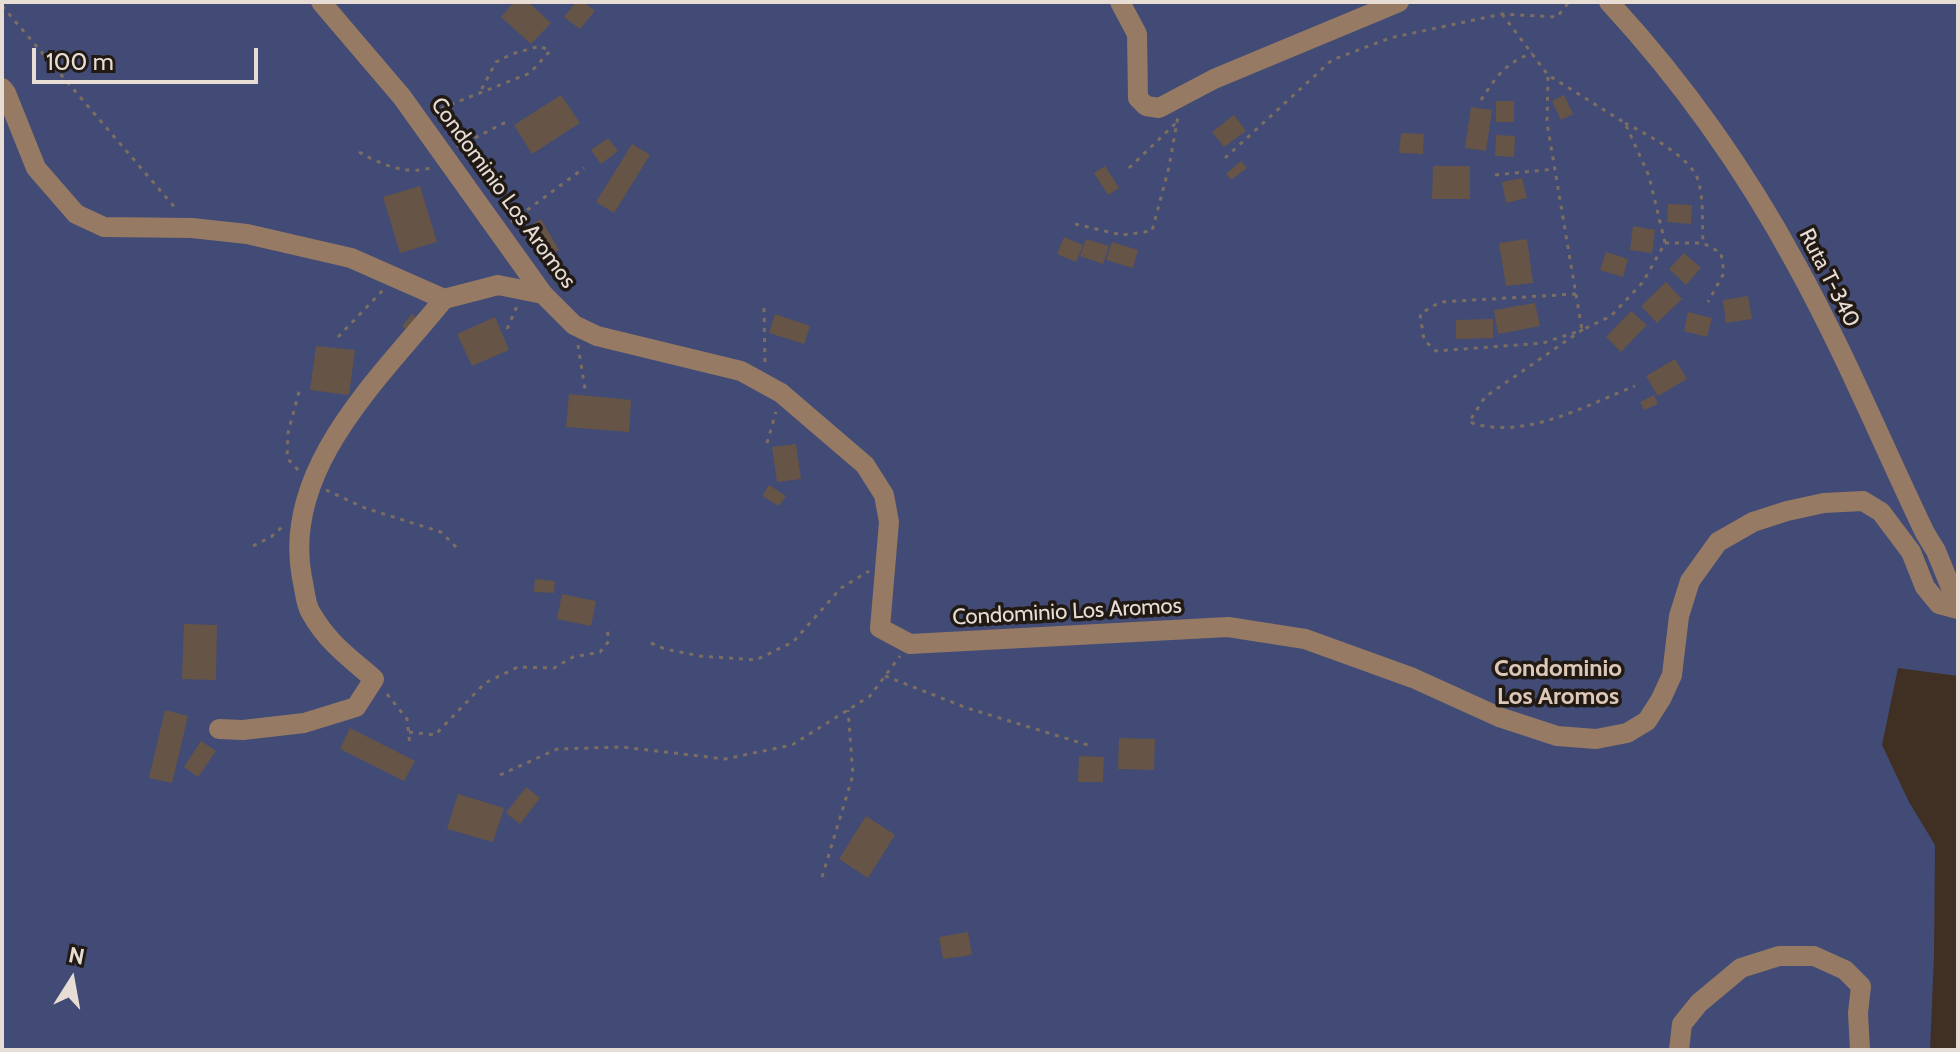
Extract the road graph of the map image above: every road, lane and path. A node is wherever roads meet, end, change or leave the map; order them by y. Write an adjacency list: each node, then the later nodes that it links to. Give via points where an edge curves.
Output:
1 (321, 2): 14 (street, Condominio Los Aromos)
2 (1120, 2): 12 (street, via 1137,34 1138,98 1159,108)
3 (1399, 2): 12 (street)
4 (1569, 2): 7 (path, via 1557,17)
5 (1609, 2): 50 (street, Ruta T-340, via 1687,94 1771,220 1820,309)
6 (2, 6): 26 (path)
7 (1502, 14): 8 (path); 20 (path, via 1390,38 1332,60)
8 (1532, 53): 9 (path); 13 (path, via 1505,67)
9 (1548, 75): 17 (path); 23 (path, via 1547,123)
10 (2, 88): 26 (street, via 36,168 76,214 104,227)
11 (480, 92): 11 (path, via 530,73 550,51 540,46 496,62); 14 (path)
12 (1181, 97): 16 (path)
13 (1481, 100)
14 (418, 119): 19 (street, Condominio Los Aromos)
15 (510, 120): 19 (path)
16 (1177, 122): 22 (path); 25 (path, via 1152,231 1122,235)
17 (1625, 123): 28 (path, via 1649,176); 29 (path, via 1669,147 1697,176)
18 (359, 152): 19 (path, via 385,167 422,170)
19 (446, 158): 27 (street, Condominio Los Aromos)
20 (1225, 158)
21 (584, 168): 27 (path)
22 (1129, 168)
23 (1555, 169): 24 (path); 32 (path)
24 (1495, 175)
25 (1075, 224)
26 (192, 228): 30 (street, via 247,234 351,258)
27 (498, 231): 31 (street, Condominio Los Aromos)
28 (1665, 243): 29 (path); 38 (path, via 1643,282 1611,316)
29 (1703, 243): 34 (path, via 1721,253 1724,273)
30 (395, 278): 33 (street); 39 (path)
31 (534, 292): 33 (street, via 498,285); 36 (street, Condominio Los Aromos); 37 (path)
32 (1576, 294): 38 (path); 38 (path, via 1440,302 1420,314 1424,340 1436,351 1543,343)
33 (444, 299): 45 (street, via 335,434)
34 (1708, 302)
35 (764, 308): 43 (path)
36 (574, 325): 42 (path); 43 (street, Condominio Los Aromos, via 597,336 741,371)
37 (507, 329)
38 (1582, 330): 40 (path, via 1485,397 1469,422 1512,428)
39 (338, 337)
40 (1635, 386)
41 (300, 388): 45 (path, via 287,458)
42 (585, 389)
43 (773, 389): 44 (path); 49 (street, Condominio Los Aromos, via 865,465 884,495 889,522)
44 (767, 443)
45 (312, 483): 48 (path, via 365,508 441,532); 55 (street, via 305,498 298,555 309,610 335,647)
46 (288, 521): 47 (path)
47 (253, 546)
48 (459, 550)
49 (886, 561): 52 (path, via 841,588 793,642 756,660 700,656); 53 (street, Condominio Los Aromos, via 880,628)
50 (1958, 607): 53 (street, Condominio Los Aromos, via 1939,604 1925,587 1911,552 1881,512 1863,501 1824,503 1753,522 1718,542 1690,581 1679,616 1672,675 1647,721 1627,733 1596,739 1557,736 1499,717 1413,678 1305,639 1228,627)
51 (607, 628): 58 (path, via 609,641 600,652 573,657 554,668 518,667 485,683 435,735)
52 (651, 643)
53 (910, 644): 54 (path)
54 (885, 676): 56 (path, via 870,696); 60 (path)
55 (374, 679): 57 (street, via 356,707 304,723); 58 (path, via 407,719)
56 (848, 710): 61 (path, via 792,745 725,759 622,747 557,749); 62 (path, via 853,775)
57 (219, 729)
58 (409, 732): 59 (path)
59 (410, 746)
60 (1091, 746)
61 (500, 775)
62 (822, 877)
63 (1679, 1050): 64 (street, via 1682,1024 1699,1003 1741,968 1779,956 1814,956 1845,970 1861,986)
64 (1860, 1050)

